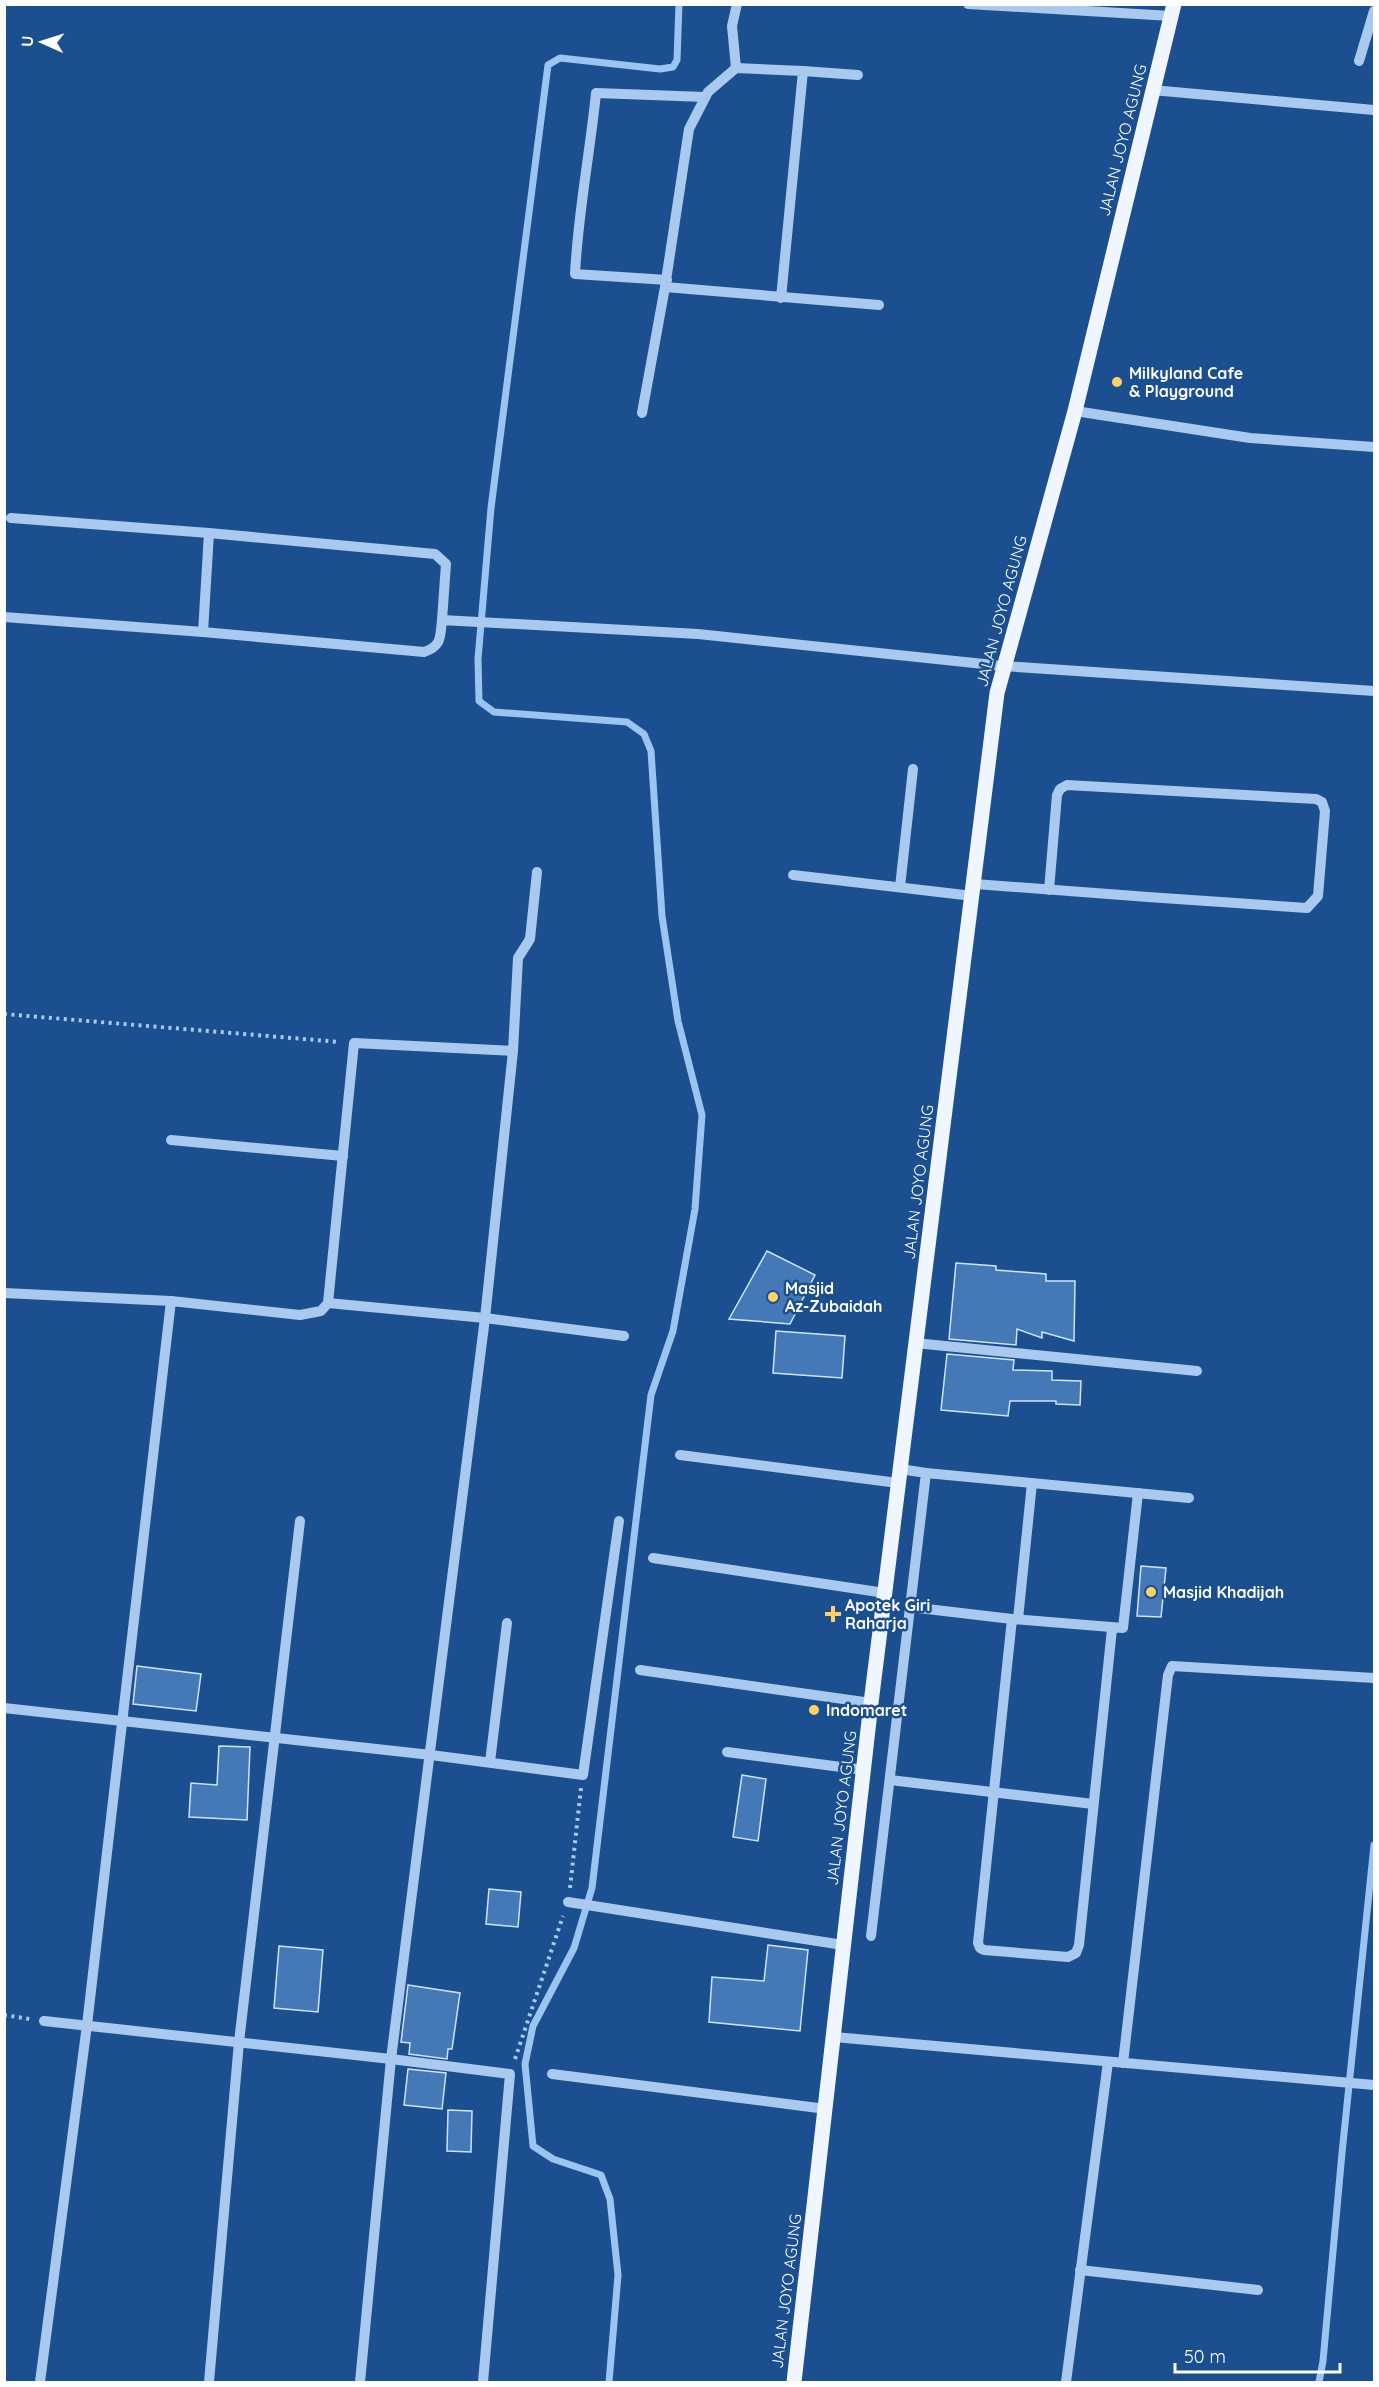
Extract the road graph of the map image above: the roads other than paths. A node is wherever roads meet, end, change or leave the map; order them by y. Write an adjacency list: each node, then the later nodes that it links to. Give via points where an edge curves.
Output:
1 (737, 4): 6 (street, via 732,26)
2 (968, 4): 3 (street)
3 (1173, 10): 9 (main road, JALAN JOYO AGUNG)
4 (1374, 10): 5 (street)
5 (1359, 60)
6 (736, 68): 7 (street); 10 (street, via 718,80)
7 (803, 71): 8 (street); 13 (street)
8 (858, 75)
9 (1152, 90): 11 (street); 15 (main road, JALAN JOYO AGUNG)
10 (705, 97): 12 (street, via 689,129); 12 (street, via 596,93 574,274)
11 (1374, 110)
12 (666, 283): 13 (street); 16 (street)
13 (781, 298): 14 (street)
14 (879, 305)
15 (1075, 411): 17 (street, via 1250,438); 23 (main road, JALAN JOYO AGUNG)
16 (642, 413)
17 (1374, 447)
18 (11, 518): 19 (street)
19 (209, 533): 21 (street, via 435,554 446,564); 22 (street)
20 (4, 617): 22 (street)
21 (442, 620): 22 (street, via 439,642 434,649 424,652); 23 (street, via 698,634)
22 (203, 632)
23 (1003, 666): 24 (street); 29 (main road, JALAN JOYO AGUNG)
24 (1374, 691)
25 (913, 769): 28 (street)
26 (537, 872): 31 (street, via 530,939 518,958)
27 (792, 875): 28 (street)
28 (900, 887): 29 (street)
29 (974, 890): 30 (street); 39 (main road, JALAN JOYO AGUNG)
30 (1048, 890): 30 (street, via 1307,908 1318,896 1325,811 1316,799 1067,785 1057,795)
31 (513, 1051): 33 (street, via 354,1043); 37 (street)
32 (171, 1140): 33 (street)
33 (343, 1156): 36 (street)
34 (4, 1293): 35 (street)
35 (171, 1301): 36 (street, via 300,1315 321,1311); 59 (street)
36 (328, 1303): 37 (street)
37 (485, 1318): 38 (street); 62 (street)
38 (624, 1336)
39 (915, 1343): 40 (street); 43 (main road, JALAN JOYO AGUNG)
40 (1197, 1371)
41 (680, 1455): 43 (street)
42 (926, 1473): 43 (street); 44 (street); 51 (street)
43 (899, 1476): 50 (main road, JALAN JOYO AGUNG)
44 (1032, 1483): 45 (street); 52 (street)
45 (1138, 1493): 46 (street); 54 (street, via 1125,1624 1123,1628)
46 (1189, 1498)
47 (300, 1521): 60 (street)
48 (619, 1521): 63 (street, via 583,1775)
49 (653, 1558): 50 (street)
50 (885, 1593): 57 (main road, JALAN JOYO AGUNG)
51 (910, 1607): 52 (street); 65 (street)
52 (1015, 1619): 54 (street); 66 (street)
53 (507, 1623): 63 (street)
54 (1112, 1629): 67 (street)
55 (640, 1670): 57 (street)
56 (1374, 1678): 77 (street, via 1172,1666)
57 (871, 1703): 64 (main road, JALAN JOYO AGUNG)
58 (4, 1708): 59 (street)
59 (123, 1722): 60 (street); 72 (street)
60 (276, 1738): 62 (street); 74 (street)
61 (726, 1752): 64 (street)
62 (430, 1755): 63 (street); 75 (street)
63 (490, 1762)
64 (864, 1770): 70 (main road, JALAN JOYO AGUNG)
65 (890, 1780): 66 (street); 69 (street)
66 (995, 1794): 67 (street); 67 (street, via 978,1943 984,1950 1068,1957 1076,1953)
67 (1093, 1804)
68 (572, 1903): 70 (street)
69 (871, 1936)
70 (843, 1945): 73 (main road, JALAN JOYO AGUNG)
71 (44, 2021): 72 (street)
72 (87, 2025): 74 (street); 83 (street)
73 (834, 2037): 76 (street); 80 (main road, JALAN JOYO AGUNG)
74 (239, 2042): 75 (street); 84 (street)
75 (391, 2059): 85 (street); 86 (street, via 510,2074)
76 (1108, 2062): 77 (street); 81 (street)
77 (1123, 2063): 79 (street)
78 (552, 2074): 80 (street)
79 (1374, 2085)
80 (826, 2109): 87 (main road, JALAN JOYO AGUNG)
81 (1080, 2270): 82 (street); 88 (street)
82 (1258, 2290)
83 (40, 2382)
84 (209, 2382)
85 (360, 2382)
86 (483, 2382)
87 (794, 2382)
88 (1066, 2382)

